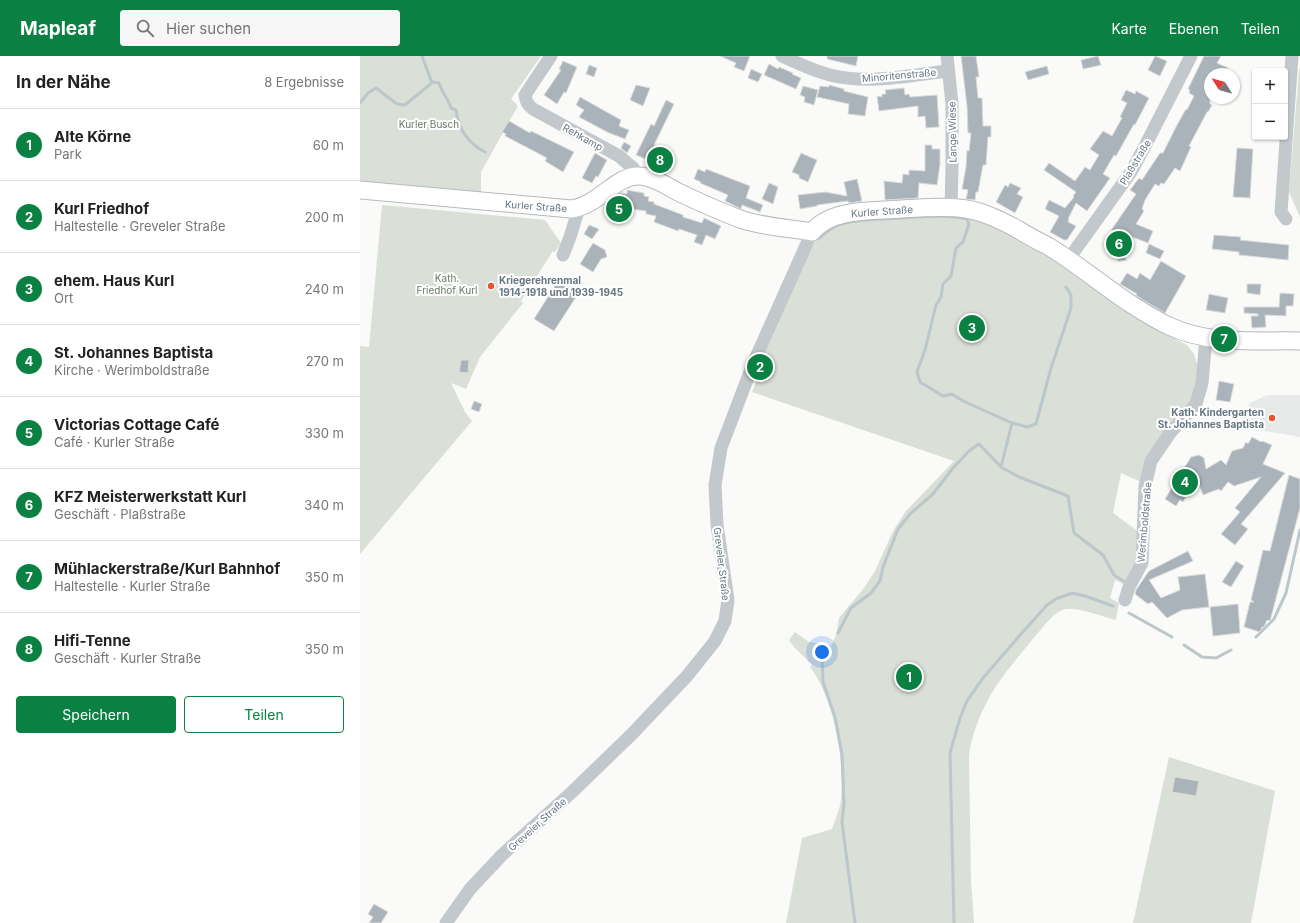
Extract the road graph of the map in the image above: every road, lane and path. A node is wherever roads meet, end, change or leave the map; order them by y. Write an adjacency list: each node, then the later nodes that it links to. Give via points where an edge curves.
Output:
1 (551, 56): 7 (street, Rehkamp, via 528,89 526,100 533,109 618,156 633,168)
2 (782, 56): 6 (street, Minoritenstraße, via 830,75 855,79)
3 (947, 56): 6 (street, Lange Wiese)
4 (1191, 56): 14 (street, Plaßstraße, via 1135,165)
5 (1292, 56): 11 (street, via 1281,212)
6 (948, 71): 9 (street, Lange Wiese, via 952,104)
7 (638, 176): 10 (main road, Kurler Straße, via 623,180 596,200); 12 (main road, via 646,177 745,220)
8 (360, 190): 10 (main road, Kurler Straße, via 539,207)
9 (951, 207): 12 (main road, Kurler Straße, via 845,214 823,221); 14 (main road, Kurler Straße, via 981,212 1001,221)
10 (579, 208): 13 (street)
11 (1286, 219)
12 (812, 232): 18 (street, Greveler Straße, via 753,364 721,448 715,485 717,525 728,600 725,621 716,641 632,734 502,855 470,889)
13 (563, 254)
14 (1068, 260): 15 (main road, Kurler Straße, via 1169,326)
15 (1206, 338): 16 (main road, Kurler Straße); 17 (street, Werimboldstraße, via 1202,383 1196,404 1170,433 1151,461 1145,486 1142,563)
16 (1300, 341)
17 (1125, 600)
18 (446, 923)

